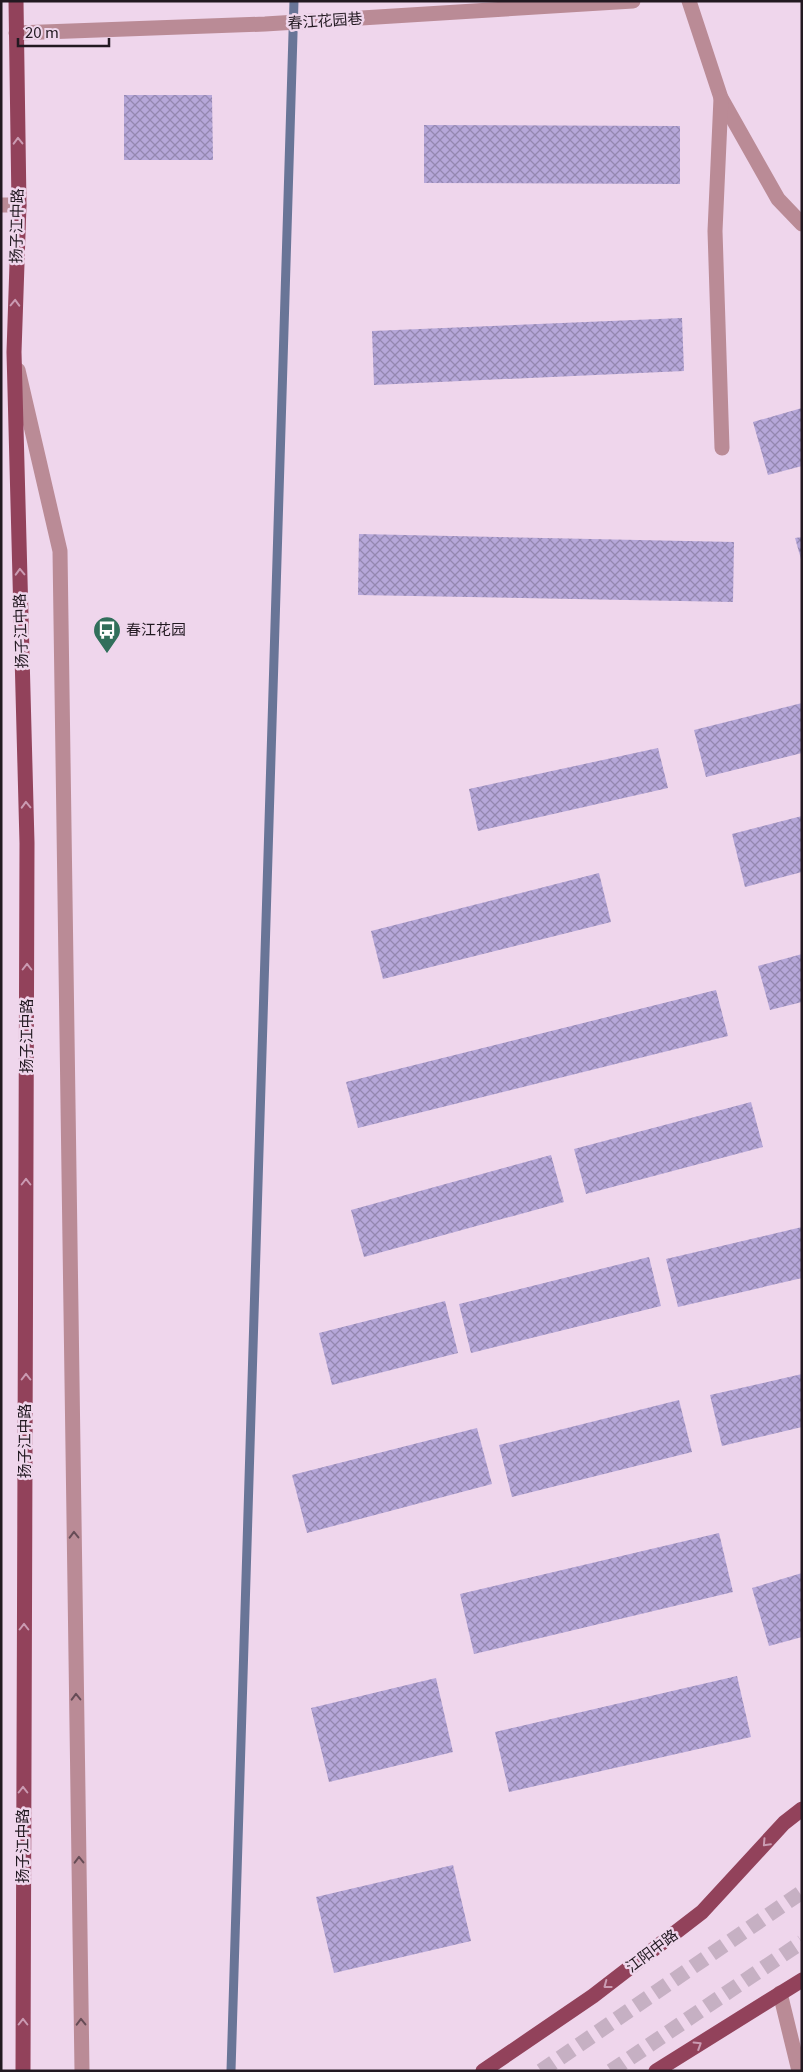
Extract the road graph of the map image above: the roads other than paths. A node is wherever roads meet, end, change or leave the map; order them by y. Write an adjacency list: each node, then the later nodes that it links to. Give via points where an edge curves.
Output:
1 (16, 1): 4 (main road, 扬子江中路)
2 (633, 1): 4 (street, 春江花园巷, via 265,24)
3 (689, 1): 5 (street)
4 (16, 34): 7 (main road, 扬子江中路, one-way to 4)
5 (721, 98): 8 (street, via 778,199); 10 (street, via 715,231)
6 (1, 205): 7 (street)
7 (19, 205): 9 (main road, 扬子江中路, one-way to 7)
8 (802, 224)
9 (14, 352): 14 (main road, 扬子江中路, one-way to 9, via 27,843); 15 (street, one-way to 9, via 60,552)
10 (722, 448)
11 (802, 1809): 16 (main road, 江阳中路, one-way to 16, via 784,1823 702,1912 593,1996)
12 (802, 1980): 13 (main road)
13 (780, 1993): 17 (main road, one-way to 13); 18 (street)
14 (23, 2071)
15 (82, 2071)
16 (483, 2071)
17 (656, 2071)
18 (799, 2071)

